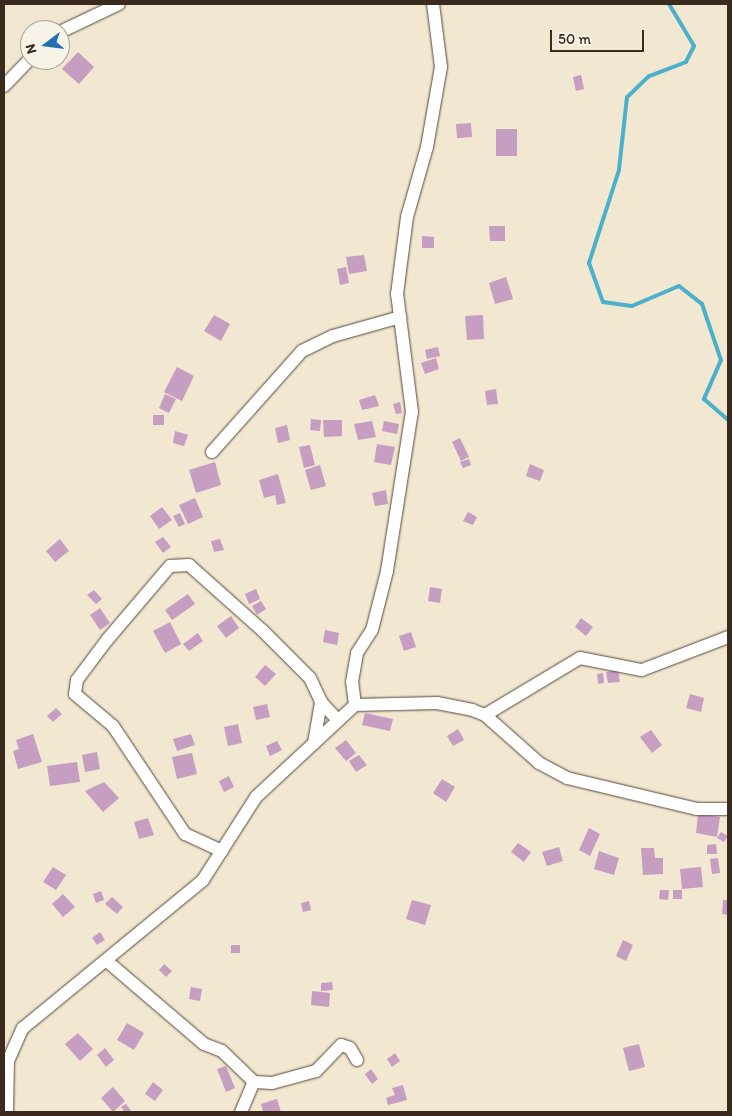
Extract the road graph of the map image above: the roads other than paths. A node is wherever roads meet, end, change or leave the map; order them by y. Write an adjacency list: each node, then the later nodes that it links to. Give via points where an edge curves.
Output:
1 (119, 4): 3 (street)
2 (433, 4): 6 (street, via 441,67 428,147 406,217 397,294)
3 (70, 27)
4 (20, 69): 5 (street)
5 (4, 86)
6 (400, 317): 7 (street, via 333,336 302,351); 10 (street, via 412,412 387,570 372,630 357,653 352,682)
7 (212, 452)
8 (728, 637): 11 (street, via 642,670 628,671 580,658)
9 (321, 702): 12 (street); 13 (street); 15 (street, via 310,678 294,661 184,562 170,566 77,680 75,694 113,726 185,834)
10 (355, 705): 11 (street, via 437,703); 12 (street)
11 (485, 715): 14 (street, via 539,763 567,778 697,809)
12 (337, 719): 13 (street)
13 (314, 743): 15 (street, via 256,797)
14 (728, 809)
15 (222, 851): 16 (street, via 203,880)
16 (108, 962): 18 (street, via 204,1044 222,1051); 19 (street, via 23,1028 8,1061)
17 (357, 1060): 18 (street, via 350,1048 341,1045 316,1071 272,1083)
18 (254, 1082): 20 (street)
19 (5, 1107)
20 (241, 1112)

